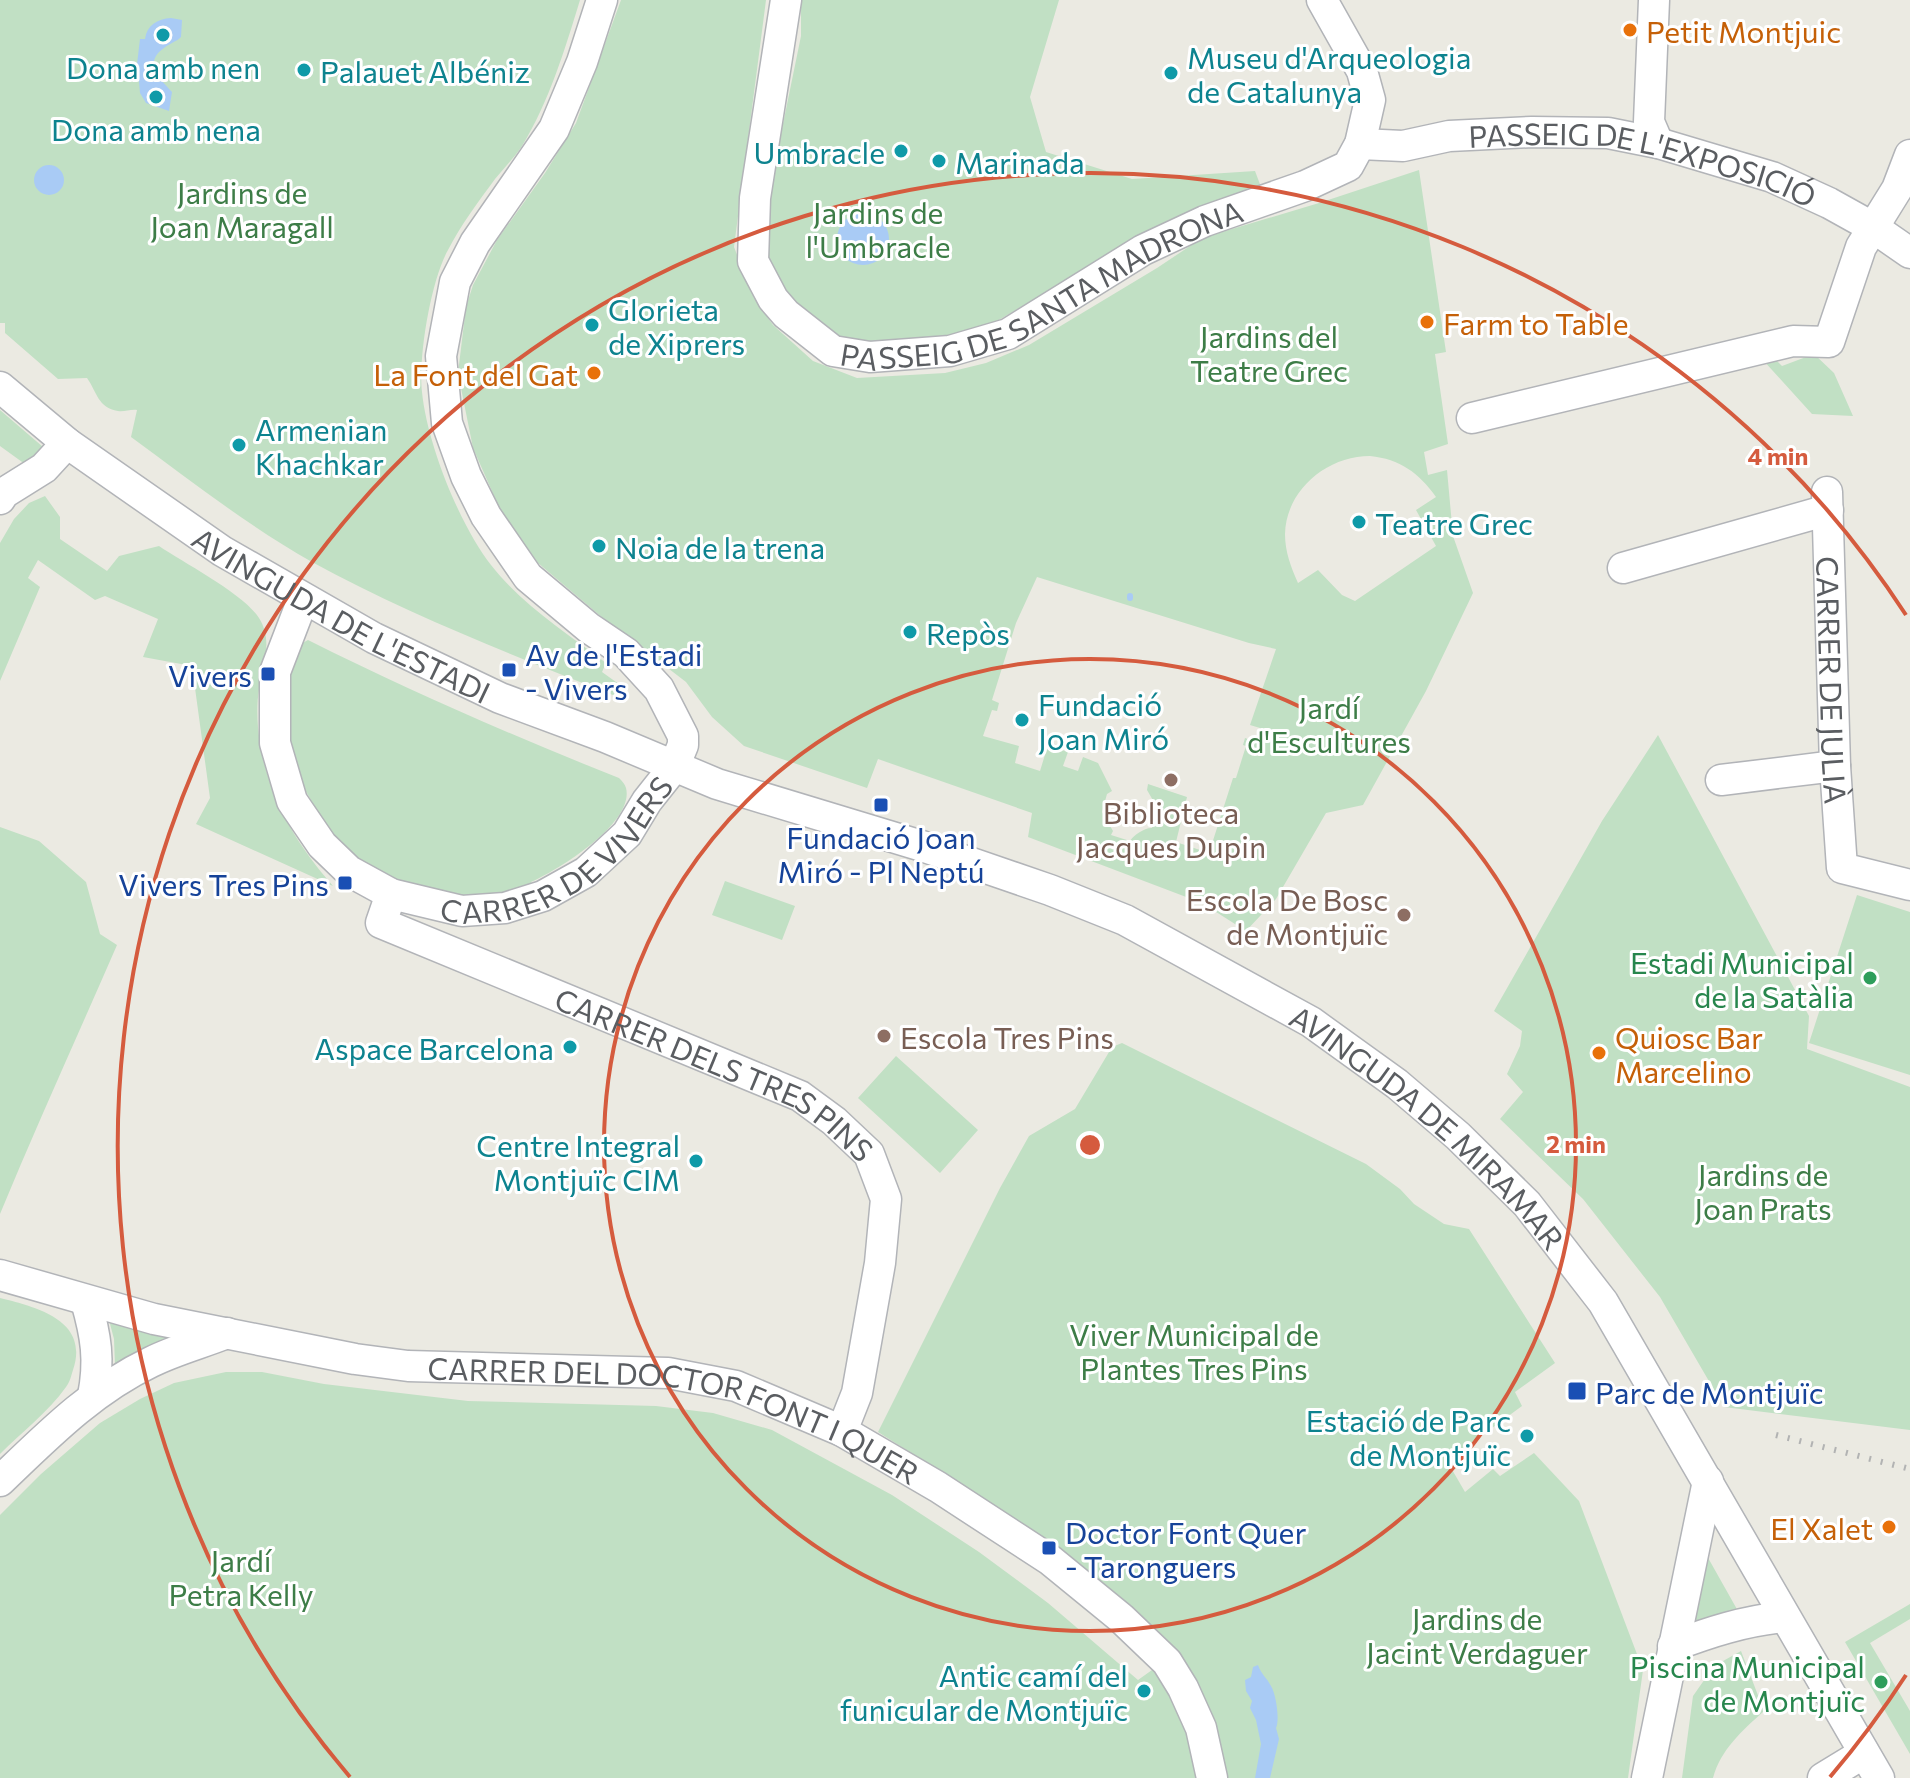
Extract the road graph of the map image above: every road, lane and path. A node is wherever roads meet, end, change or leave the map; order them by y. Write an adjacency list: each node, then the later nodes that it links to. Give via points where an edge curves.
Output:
1 (602, 0): 17 (street, via 554,129 475,243 455,282 441,356 447,423 486,516 528,577 626,653 659,689 683,736)
2 (786, 0): 6 (street, PASSEIG DE SANTA MADRONA, via 755,198 753,261 786,314 833,351 870,357 926,355 1008,334 1143,250 1348,166)
3 (1322, 0): 6 (street, PASSEIG DE SANTA MADRONA, via 1362,71 1370,100)
4 (1654, 0): 5 (street, via 1649,122)
5 (1658, 143): 6 (street, PASSEIG DE L'EXPOSICIÓ, via 1608,133 1532,132 1449,136 1403,146); 8 (street, PASSEIG DE L'EXPOSICIÓ, via 1772,177)
6 (1360, 144)
7 (1910, 155): 8 (street)
8 (1874, 228): 9 (street, PASSEIG DE L'EXPOSICIÓ); 11 (street, via 1861,247 1829,342 1793,341)
9 (1910, 253)
10 (0, 387): 12 (street, AVINGUDA DE L'ESTADI)
11 (1472, 418)
12 (67, 443): 13 (street, via 44,468); 15 (street, AVINGUDA DE L'ESTADI, via 222,551)
13 (1, 495)
14 (1623, 568): 16 (street, CARRER DE JULIÀ, via 1827,501)
15 (303, 599): 17 (street, AVINGUDA DE L'ESTADI, via 500,698); 21 (street, CARRER DE VIVERS, via 275,672 275,743 292,801 322,845 349,871)
16 (1835, 766): 18 (street); 20 (street, CARRER DE JULIÀ, via 1842,868)
17 (674, 767): 19 (street, AVINGUDA DE L'ESTADI); 21 (street, CARRER DE VIVERS, via 627,834 586,872 543,896 505,908 462,911)
18 (1721, 780)
19 (717, 784): 28 (street, AVINGUDA DE MIRAMAR, via 922,846 1088,905 1311,1022 1397,1084 1527,1204 1603,1302)
20 (1910, 885)
21 (391, 894): 26 (street, CARRER DELS TRES PINS, via 381,923 800,1096 869,1154 886,1199 880,1263 857,1393)
22 (0, 1275): 23 (street, CARRER DEL DOCTOR FONT I QUER)
23 (86, 1301): 24 (street, CARRER DEL DOCTOR FONT I QUER); 25 (street, via 99,1368)
24 (227, 1333): 25 (street, via 152,1362); 26 (street, CARRER DEL DOCTOR FONT I QUER, via 408,1366 668,1373 736,1386)
25 (93, 1396): 27 (street)
26 (842, 1431): 32 (street, CARRER DEL DOCTOR FONT I QUER, via 1050,1560 1121,1618 1167,1662 1183,1688 1201,1728)
27 (0, 1481)
28 (1708, 1481): 29 (street, AVINGUDA DE MIRAMAR); 30 (street)
29 (1784, 1617): 30 (street, via 1751,1620); 31 (street, AVINGUDA DE MIRAMAR)
30 (1673, 1646): 33 (street)
31 (1871, 1766): 34 (street)
32 (1212, 1778)
33 (1647, 1778)
34 (1823, 1778)

